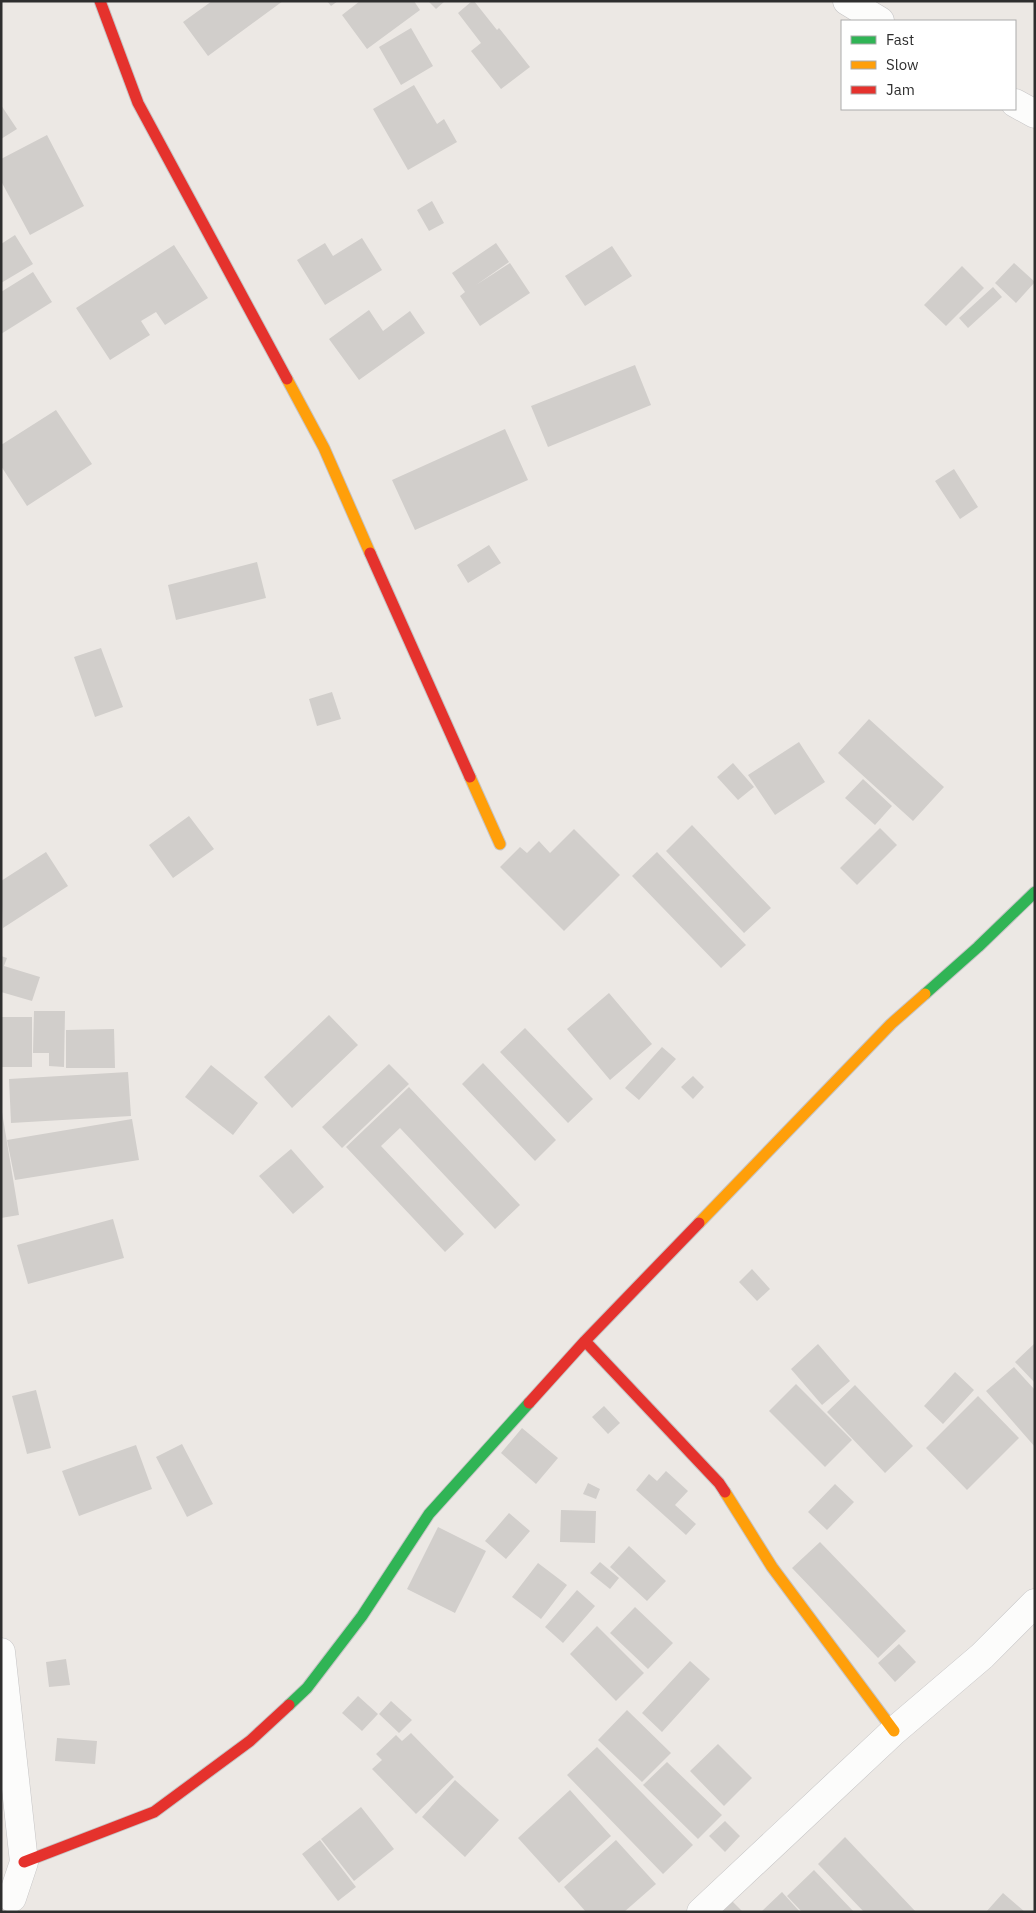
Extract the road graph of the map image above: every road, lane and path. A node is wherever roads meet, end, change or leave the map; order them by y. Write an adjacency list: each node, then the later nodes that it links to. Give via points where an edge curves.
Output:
1 (100, 1): 6 (street, via 138,103 324,448)
2 (847, 1): 3 (street)
3 (878, 20)
4 (1016, 103): 5 (street)
5 (1035, 114)
6 (500, 844)
7 (1035, 892): 8 (street, via 891,1024)
8 (585, 1341): 11 (street, via 719,1483 772,1567); 12 (street, via 429,1514 362,1616 307,1688 250,1741 154,1812)
9 (1035, 1603): 11 (street, via 982,1656)
10 (1, 1652): 12 (street)
11 (894, 1731): 14 (street)
12 (24, 1862): 13 (street)
13 (9, 1903)
14 (701, 1912)

